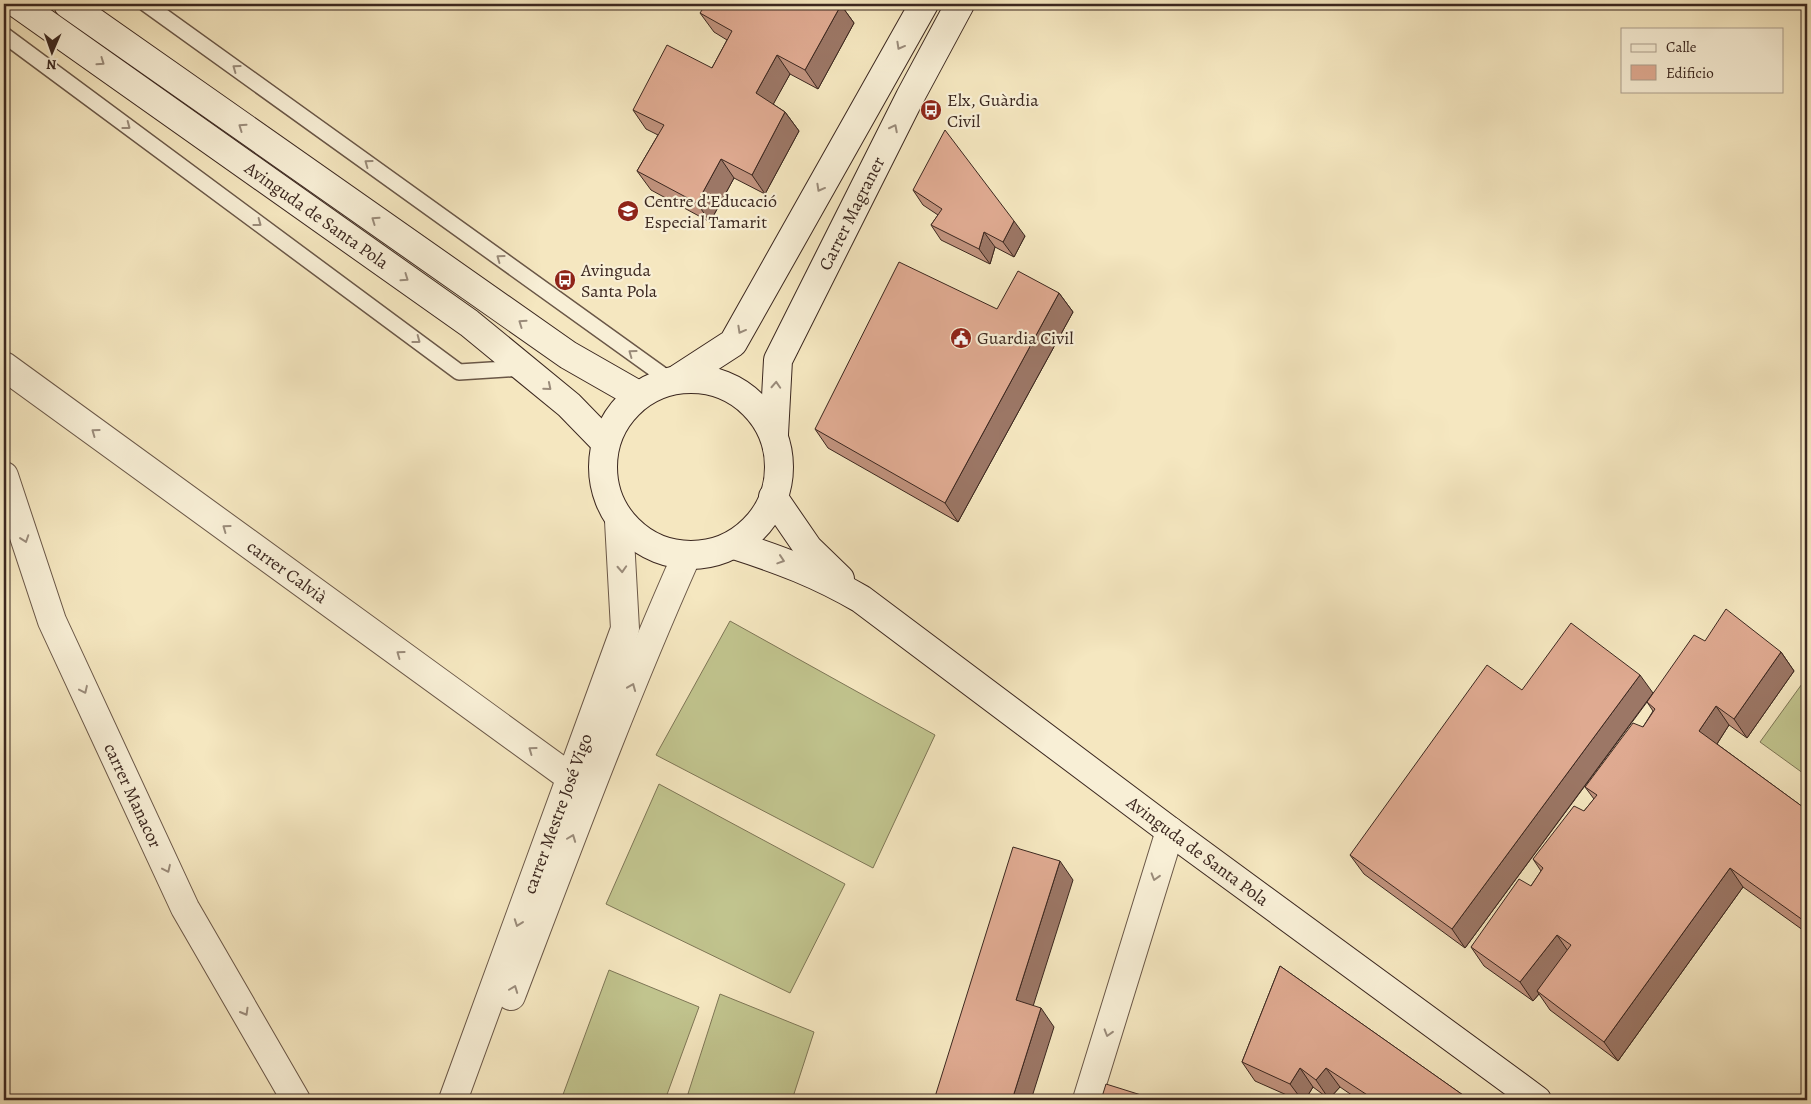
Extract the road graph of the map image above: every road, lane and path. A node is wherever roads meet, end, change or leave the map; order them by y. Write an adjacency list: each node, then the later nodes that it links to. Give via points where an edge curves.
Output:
1 (18, 4): 8 (main road, Avinguda de Santa Pola, one-way to 8, via 469,323)
2 (68, 4): 10 (main road, Avinguda de Santa Pola, one-way to 2, via 568,355)
3 (146, 4): 9 (lane, one-way to 3)
4 (924, 4): 9 (main road, one-way to 9, via 733,343)
5 (960, 4): 11 (main road, Carrer Magraner, one-way to 5, via 778,360)
6 (4, 35): 8 (lane, one-way to 8, via 459,372)
7 (4, 366): 19 (main road, carrer Calvià, one-way to 7)
8 (524, 368): 12 (main road, Avinguda de Santa Pola, one-way to 12, via 569,405)
9 (675, 380): 10 (main road); 11 (main road, via 722,383 753,403)
10 (638, 395): 12 (main road, via 613,423)
11 (774, 434): 14 (main road, via 780,459 779,482)
12 (605, 442): 15 (main road, via 601,470 606,495)
13 (4, 476): 21 (main road, carrer Manacor, one-way to 21, via 52,621 185,908)
14 (773, 497): 16 (main road, via 763,519); 18 (main road, Avinguda de Santa Pola, via 808,548)
15 (619, 521): 17 (main road, via 656,549); 19 (main road, carrer Mestre José Vigo, one-way to 19, via 625,629)
16 (734, 545): 17 (main road, via 706,555); 18 (main road, Avinguda de Santa Pola, one-way to 18, via 833,582)
17 (686, 557): 23 (main road, carrer Mestre José Vigo, one-way to 17, via 591,788)
18 (861, 599): 20 (main road, Avinguda de Santa Pola)
19 (571, 778): 22 (main road, carrer Mestre José Vigo, one-way to 22)
20 (1170, 831): 24 (main road, one-way to 24); 25 (main road, Avinguda de Santa Pola)
21 (296, 1100)
22 (453, 1100)
23 (471, 1100)
24 (1087, 1100)
25 (1537, 1100)

